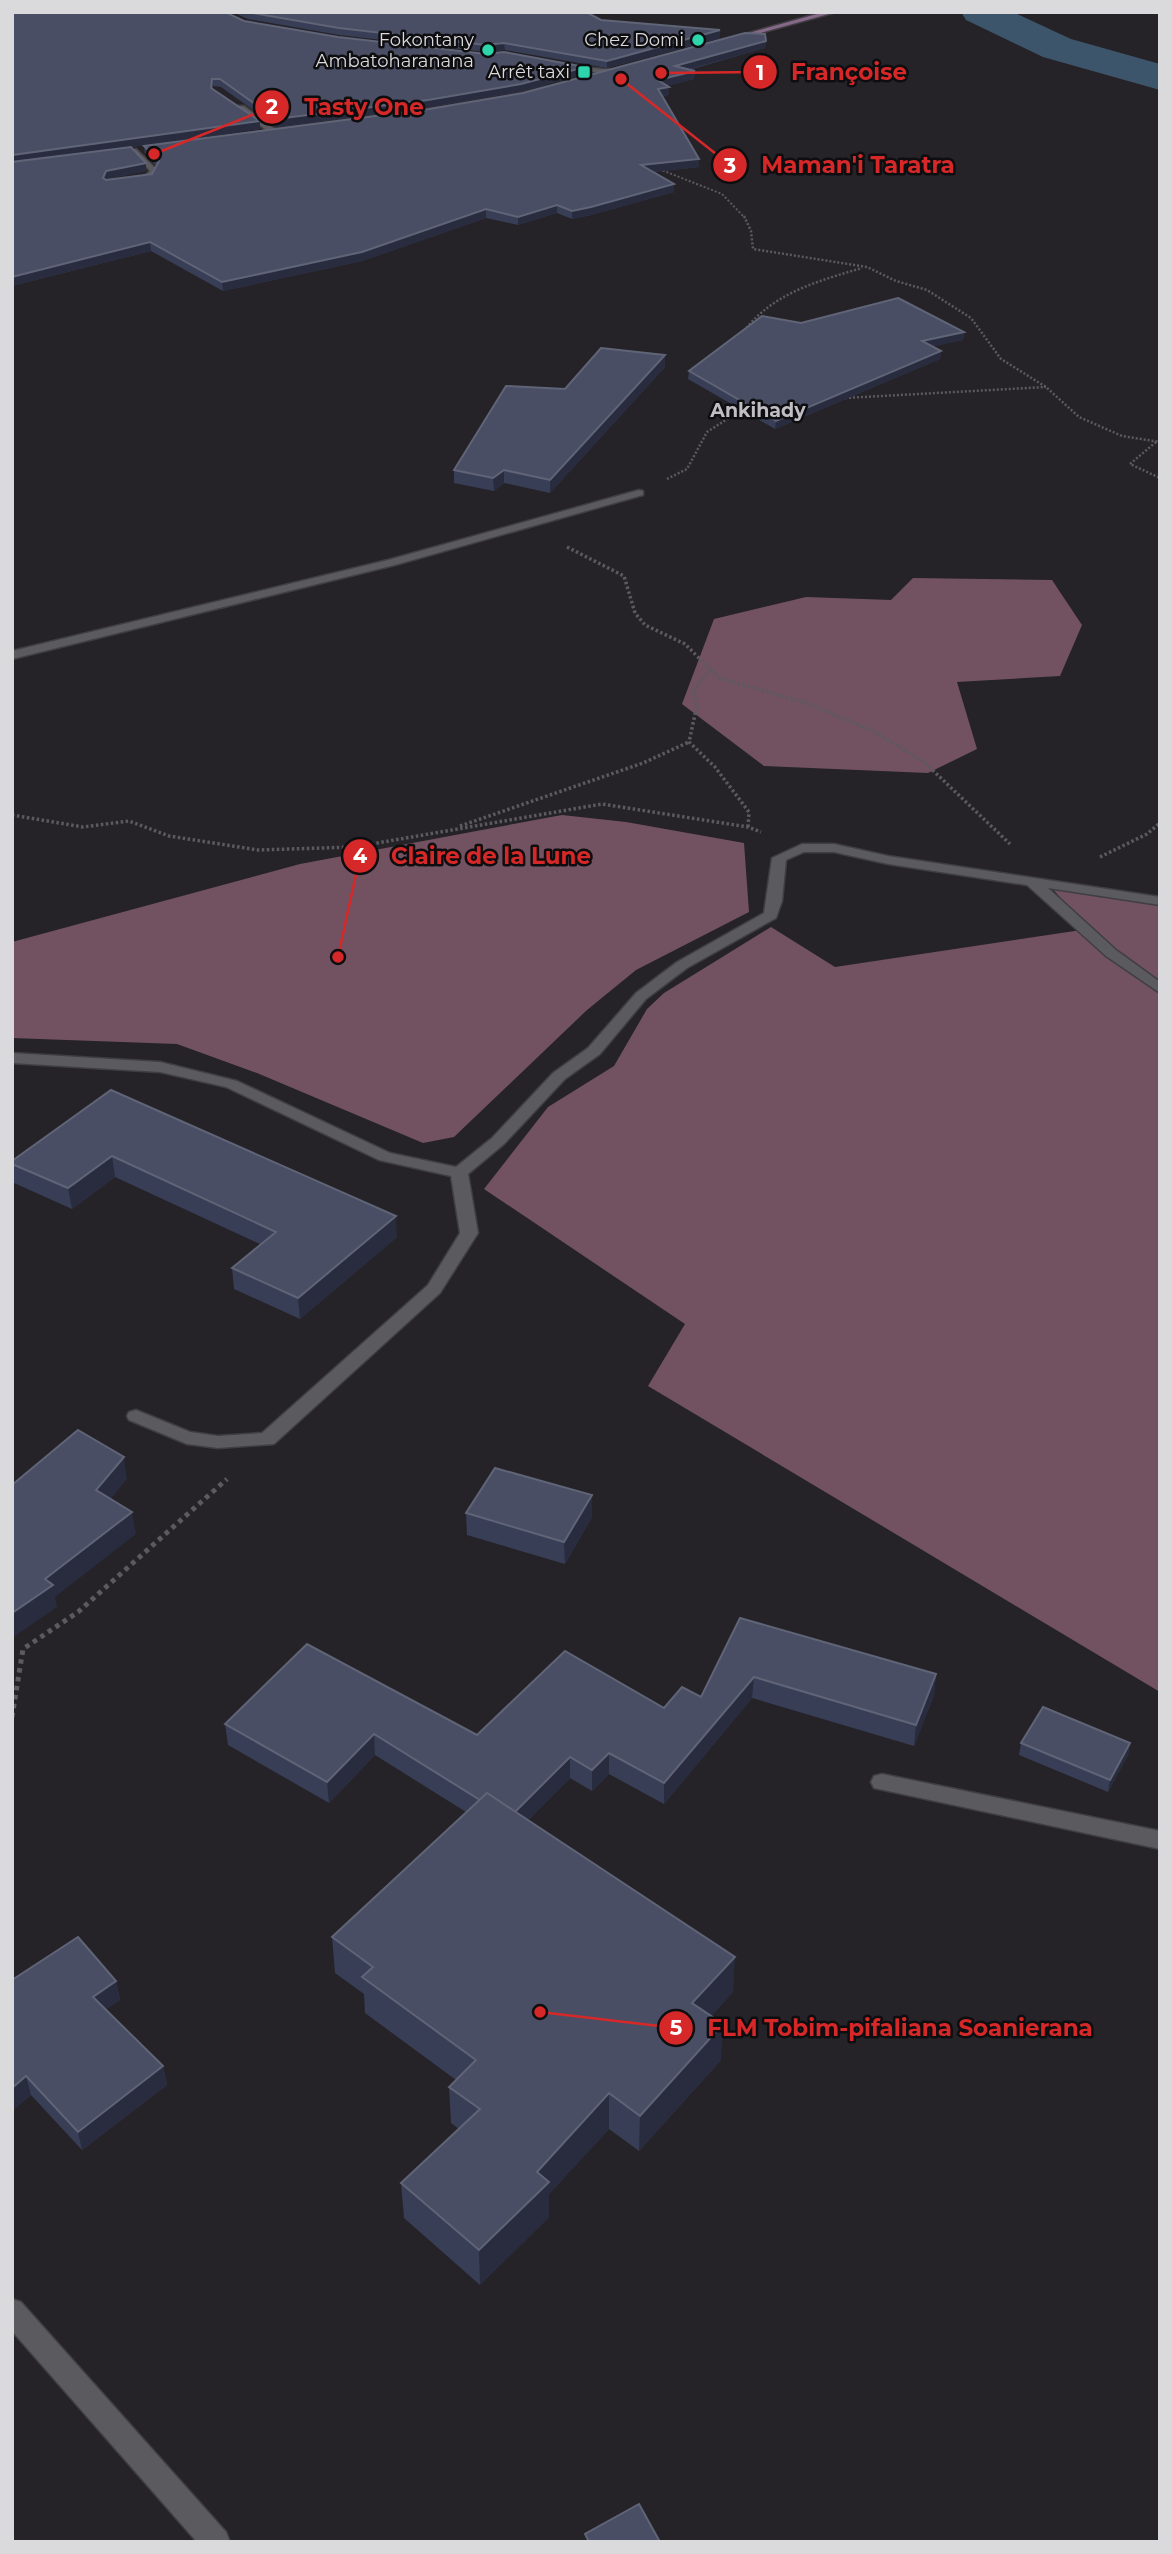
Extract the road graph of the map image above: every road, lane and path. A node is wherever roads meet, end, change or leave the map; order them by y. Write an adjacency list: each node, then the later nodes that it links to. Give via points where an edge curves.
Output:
1 (833, 12): 2 (street)
2 (722, 42)
3 (554, 65): 5 (street)
4 (625, 68): 5 (street)
5 (614, 72): 6 (street)
6 (583, 81)
7 (236, 105): 9 (street)
8 (289, 130): 9 (street)
9 (275, 132): 10 (street)
10 (263, 134)
11 (149, 149): 12 (street)
12 (136, 151): 13 (street); 15 (street, via 154,171 148,178)
13 (124, 153)
14 (653, 167): 16 (path, via 713,190 743,210 753,230 753,249)
15 (121, 183)
16 (867, 267): 17 (path, via 807,285 762,310 743,330); 18 (path, via 927,290 971,318 1001,359)
17 (746, 342)
18 (1046, 387): 19 (path); 21 (path, via 1079,416 1122,436)
19 (845, 398)
20 (751, 403): 23 (path, via 707,432 687,469)
21 (1158, 442): 22 (path, via 1130,464)
22 (1160, 478)
23 (639, 493): 24 (street)
24 (520, 528): 25 (street); 26 (path, via 594,558 624,576 635,613 645,625 685,644)
25 (12, 655)
26 (710, 669): 27 (path, via 693,691 697,705); 32 (path, via 719,678 810,704 873,731 923,761 1019,853)
27 (689, 742): 29 (path, via 749,812); 30 (path, via 643,763)
28 (12, 815): 30 (path, via 83,827 129,821 169,836 258,850 354,847)
29 (748, 827): 30 (path, via 602,804); 31 (path)
30 (445, 831)
31 (802, 848): 32 (street, via 834,848); 36 (street, via 779,858 777,898 771,915 682,965 640,996 594,1051 559,1076 498,1141)
32 (1031, 881): 33 (street); 34 (street, via 1111,953)
33 (1160, 901)
34 (1160, 989)
35 (12, 1058): 36 (street, via 160,1067 231,1084 385,1157)
36 (458, 1173): 38 (street, via 469,1233 435,1289)
37 (136, 1416): 38 (street, via 187,1438 218,1442)
38 (267, 1439): 39 (path, via 78,1612 23,1649)
39 (12, 1717)
40 (882, 1783): 41 (street)
41 (1160, 1840)
42 (12, 2311): 43 (street)
43 (216, 2542)

